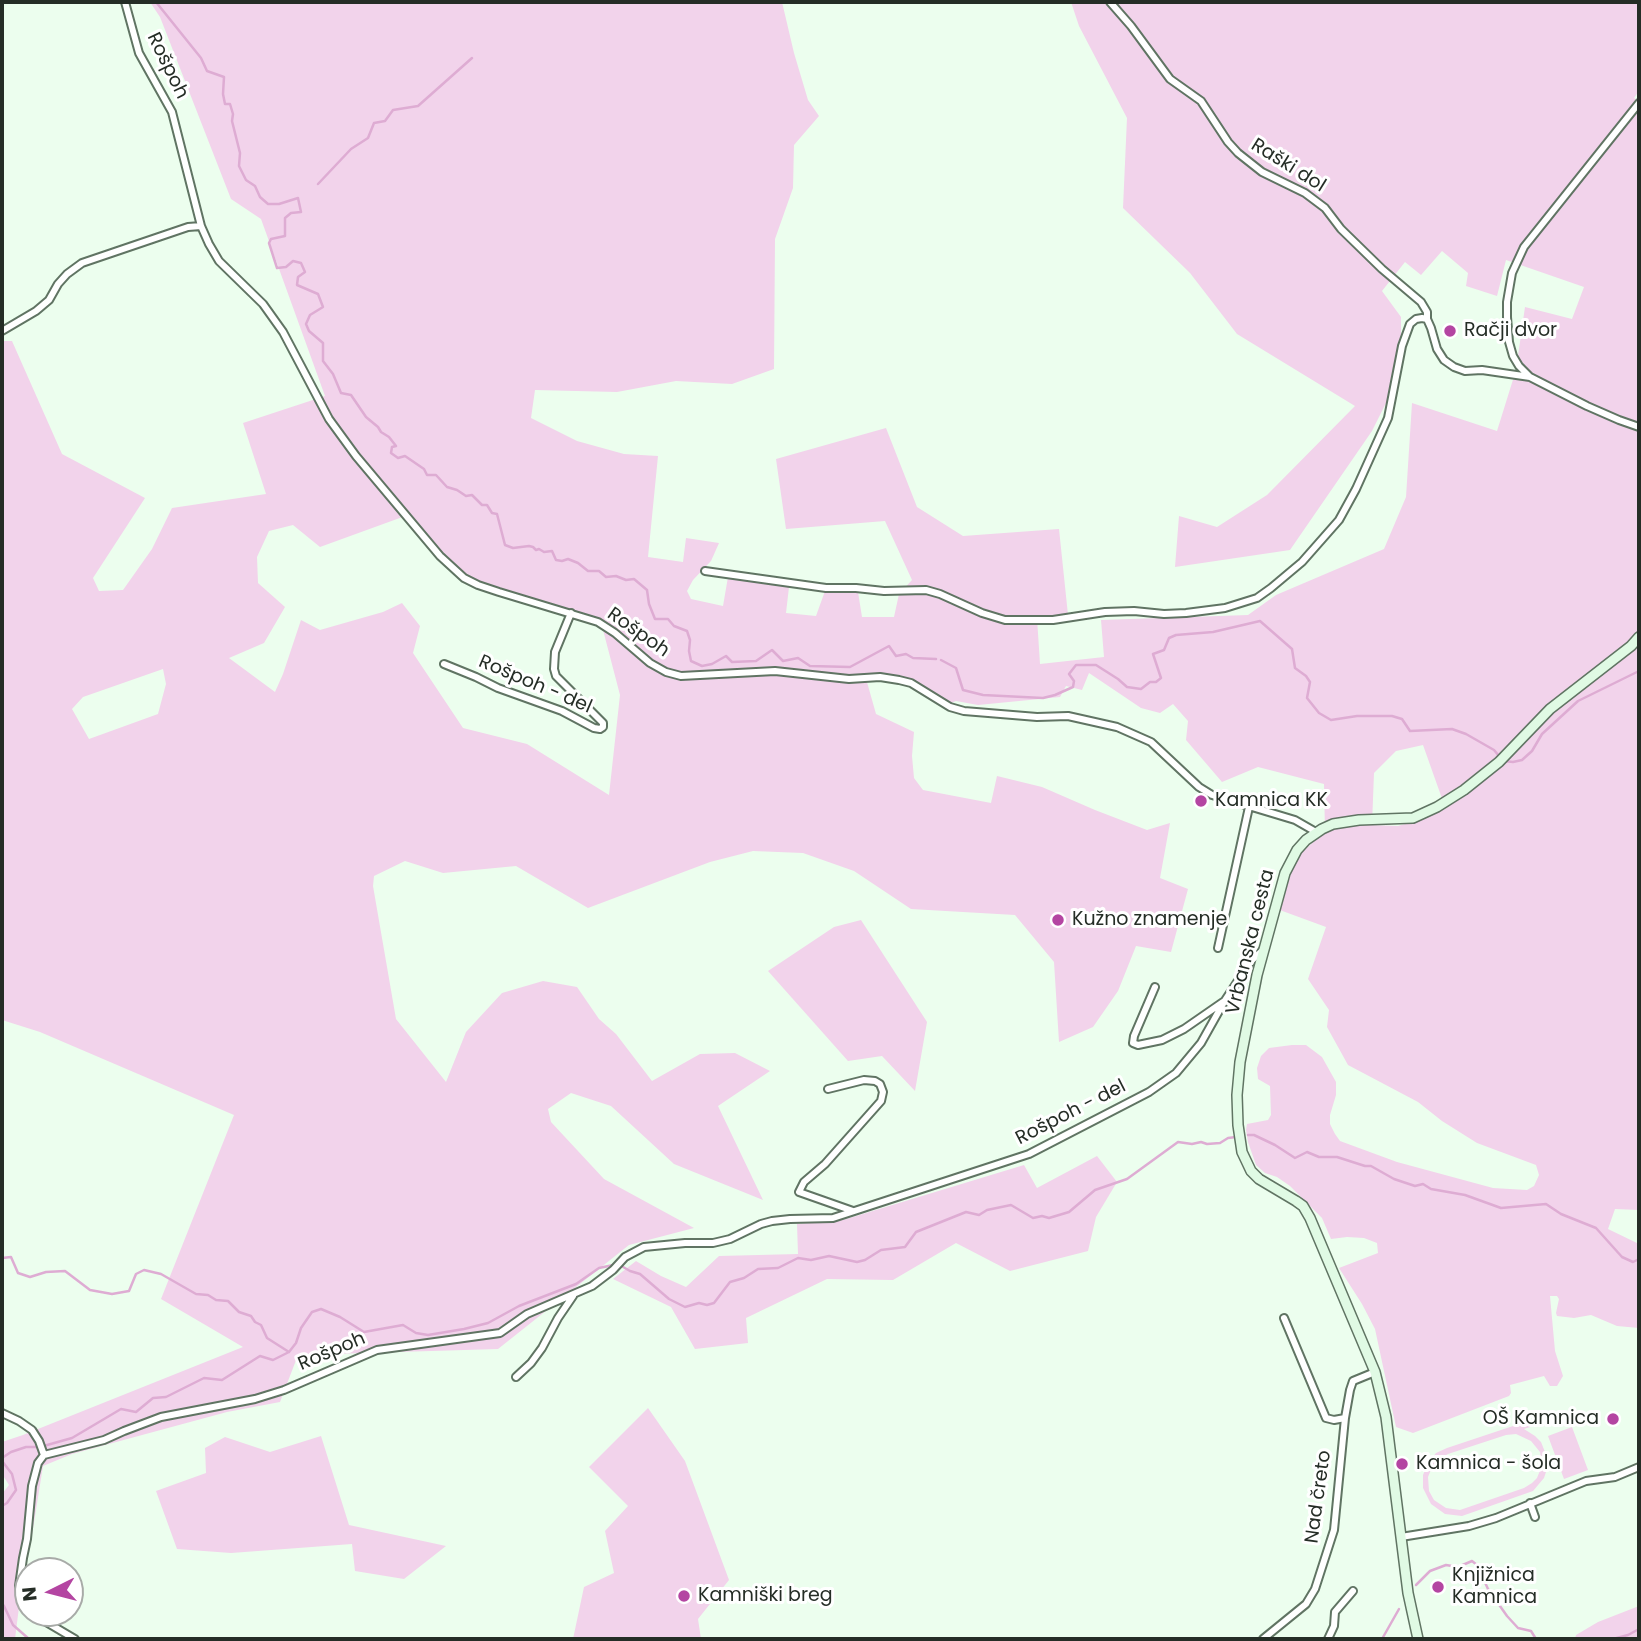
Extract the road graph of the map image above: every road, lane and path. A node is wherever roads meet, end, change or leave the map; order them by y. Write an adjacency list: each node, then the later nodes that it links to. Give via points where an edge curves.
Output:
1 (125, 2): 4 (street, Rošpoh, via 139,54 172,112)
2 (1110, 2): 5 (street, Raški dol, via 1170,79 1201,101 1238,153 1325,208 1341,229 1421,302)
3 (1639, 103): 7 (street, via 1536,230 1515,265 1507,302 1509,342 1519,366)
4 (201, 226): 6 (street, via 82,263 58,284 49,300); 10 (street, Rošpoh, via 219,261 263,304 283,332 329,419 440,556 478,585)
5 (1427, 319): 7 (street, Raški dol, via 1437,349 1454,367); 9 (street, via 1410,324 1388,418 1339,520 1302,562 1256,598 1186,613 1105,612 1053,620 1005,620 926,590 826,587)
6 (2, 331)
7 (1530, 377): 8 (street)
8 (1639, 427)
9 (705, 570)
10 (571, 613): 12 (street, Rošpoh - del, via 555,652 556,676 603,723 600,729); 13 (street, Rošpoh, via 597,622 650,663 681,676 775,671 849,679 880,677 911,684 964,711 1069,716 1117,727 1151,742 1212,795)
11 (1639, 637): 14 (street, via 1550,709 1499,762 1437,807 1413,818 1359,820)
12 (444, 664)
13 (1250, 807): 14 (street, Rošpoh, via 1295,820); 15 (street)
14 (1316, 832): 16 (street, Vrbanska cesta, via 1297,850 1284,873)
15 (1218, 947)
16 (1263, 950): 18 (street, Rošpoh - del); 24 (street, Vrbanska cesta, via 1237,1095 1245,1161 1259,1179 1303,1206)
17 (1155, 987): 18 (street, Rošpoh - del, via 1134,1036 1133,1043 1138,1045 1162,1040)
18 (1224, 1002): 20 (street, Rošpoh - del, via 1201,1043 1176,1073 1149,1092 1029,1154)
19 (828, 1089): 20 (street, via 864,1080 880,1084 883,1092 881,1101 799,1192)
20 (853, 1211): 21 (street, Rošpoh - del, via 833,1218 772,1221 730,1239 644,1247)
21 (625, 1257): 22 (street, Rošpoh, via 592,1286)
22 (574, 1294): 25 (street, via 536,1355); 28 (street, Rošpoh, via 527,1314 500,1334 377,1350 255,1399 161,1417 104,1440)
23 (1283, 1318): 27 (street, via 1326,1418)
24 (1375, 1371): 27 (street, Nad čreto, via 1353,1381); 32 (street, via 1386,1417)
25 (516, 1377)
26 (2, 1413): 28 (street, via 32,1430)
27 (1345, 1418): 37 (street, Nad čreto, via 1334,1530 1315,1589 1307,1604)
28 (43, 1452): 33 (street, via 32,1486)
29 (1639, 1466): 30 (street)
30 (1530, 1503): 31 (street); 32 (street, via 1469,1526)
31 (1535, 1517)
32 (1401, 1537): 39 (street)
33 (23, 1557)
34 (1353, 1591): 38 (street, via 1335,1612)
35 (54, 1627): 36 (street)
36 (75, 1639)
37 (1263, 1639)
38 (1328, 1639)
39 (1416, 1639)

